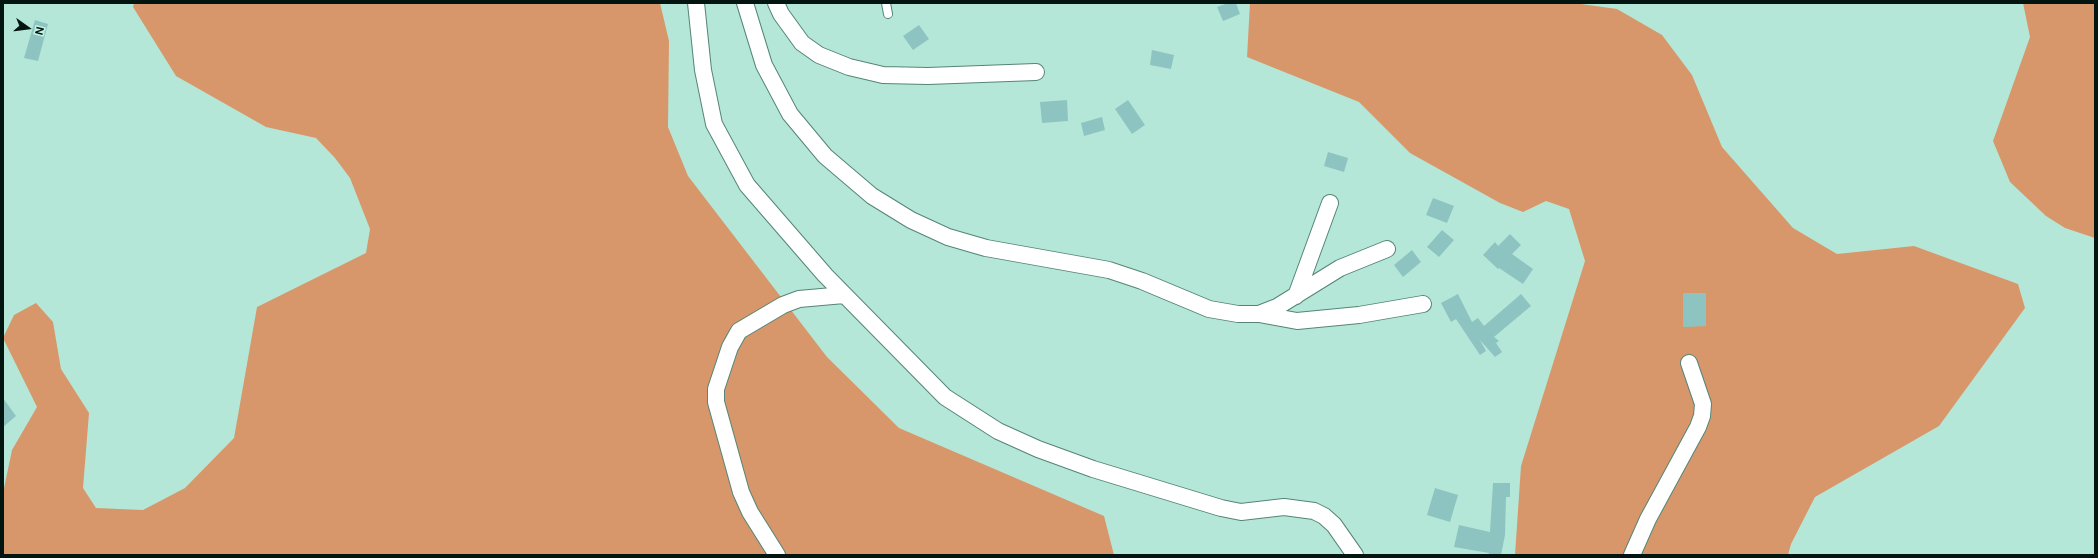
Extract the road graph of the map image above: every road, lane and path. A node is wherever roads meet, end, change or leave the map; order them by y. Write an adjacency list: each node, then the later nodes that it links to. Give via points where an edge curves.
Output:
1 (696, 3): 9 (street, via 704,77 714,124 747,185)
2 (745, 3): 12 (street, via 764,65 790,114 825,156 872,196 911,220 969,244 1109,270 1208,309 1238,314)
3 (776, 3): 6 (street, via 802,43 820,56 849,67 883,75)
4 (886, 3): 5 (lane)
5 (888, 14)
6 (1036, 72)
7 (1330, 203): 10 (street)
8 (1387, 249): 10 (street, via 1340,268)
9 (844, 295): 14 (street, via 799,299 783,305 739,330 730,347 716,389 716,402 741,492 750,512); 15 (street, via 945,397 998,431 1038,450 1093,470 1221,508 1241,512 1284,507 1314,511 1334,525)
10 (1296, 296): 12 (street)
11 (1423, 304): 12 (street, via 1359,315 1297,321)
12 (1259, 314)
13 (1689, 363): 16 (street, via 1703,404 1702,416)
14 (777, 555)
15 (1355, 555)
16 (1632, 555)

